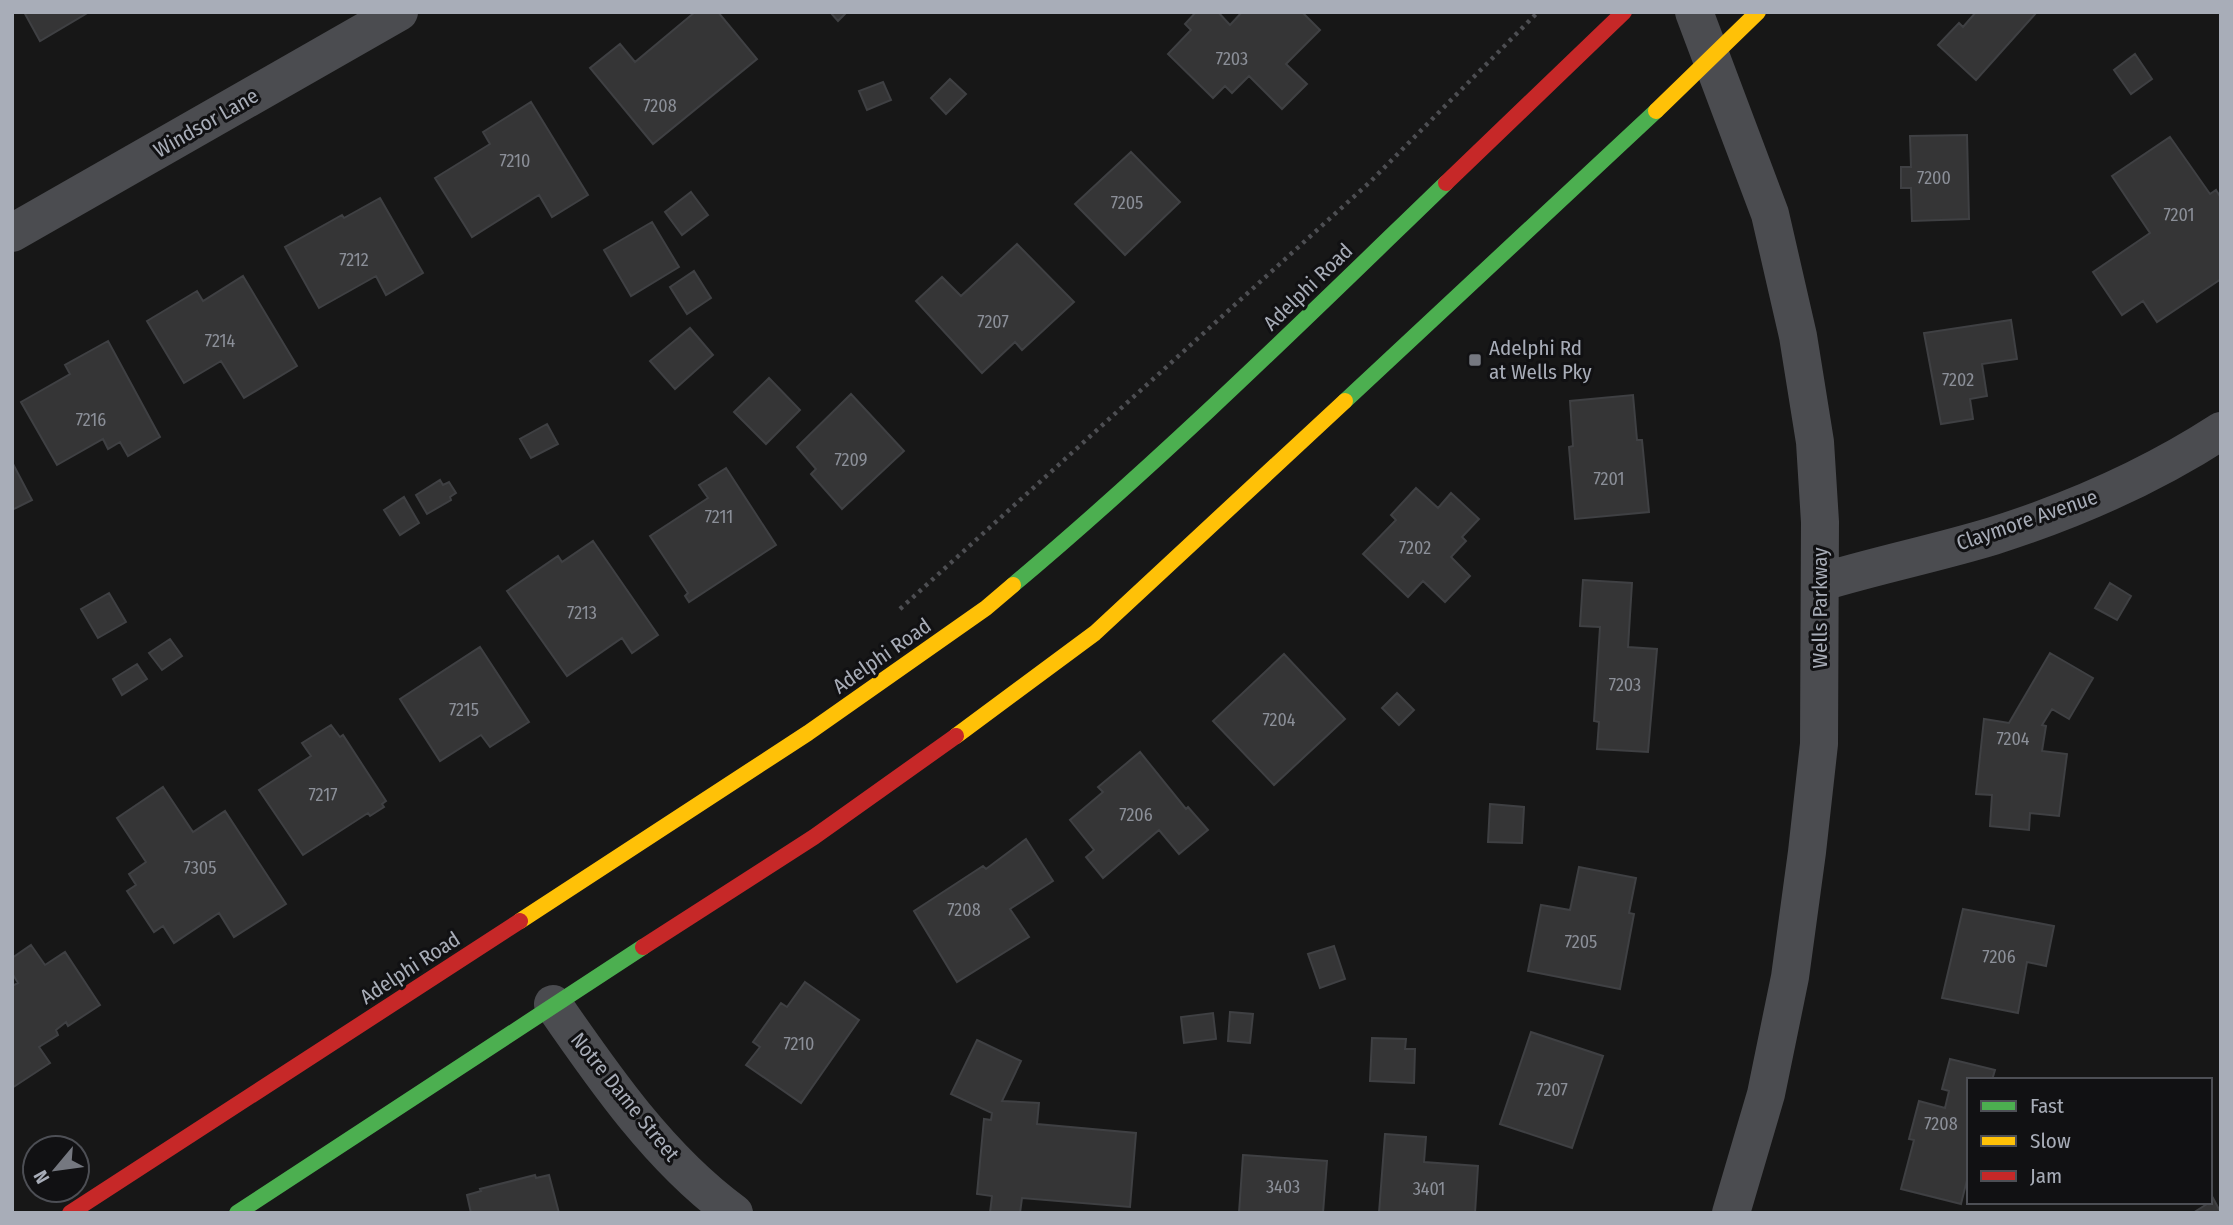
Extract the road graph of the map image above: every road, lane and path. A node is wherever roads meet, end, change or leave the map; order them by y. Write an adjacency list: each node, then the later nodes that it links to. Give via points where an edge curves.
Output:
1 (398, 12): 7 (street, Windsor Lane)
2 (1538, 12): 10 (path, via 1370,182)
3 (1624, 12): 12 (main road, Adelphi Road, via 1228,393 986,608 808,733)
4 (1694, 12): 6 (street, Wells Parkway)
5 (1758, 12): 6 (main road)
6 (1711, 60): 9 (street, Wells Parkway, via 1770,214 1798,336 1815,442); 11 (main road, via 1096,632 814,837)
7 (12, 233)
8 (2221, 431): 9 (street, Claymore Avenue, via 2186,454 2062,511 1991,536)
9 (1822, 582): 15 (street, Wells Parkway, via 1819,744 1790,977 1766,1094)
10 (891, 618)
11 (553, 1004): 13 (main road); 14 (street, Notre Dame Street, via 631,1111 682,1167)
12 (70, 1213)
13 (237, 1213)
14 (734, 1213)
15 (1731, 1213)

